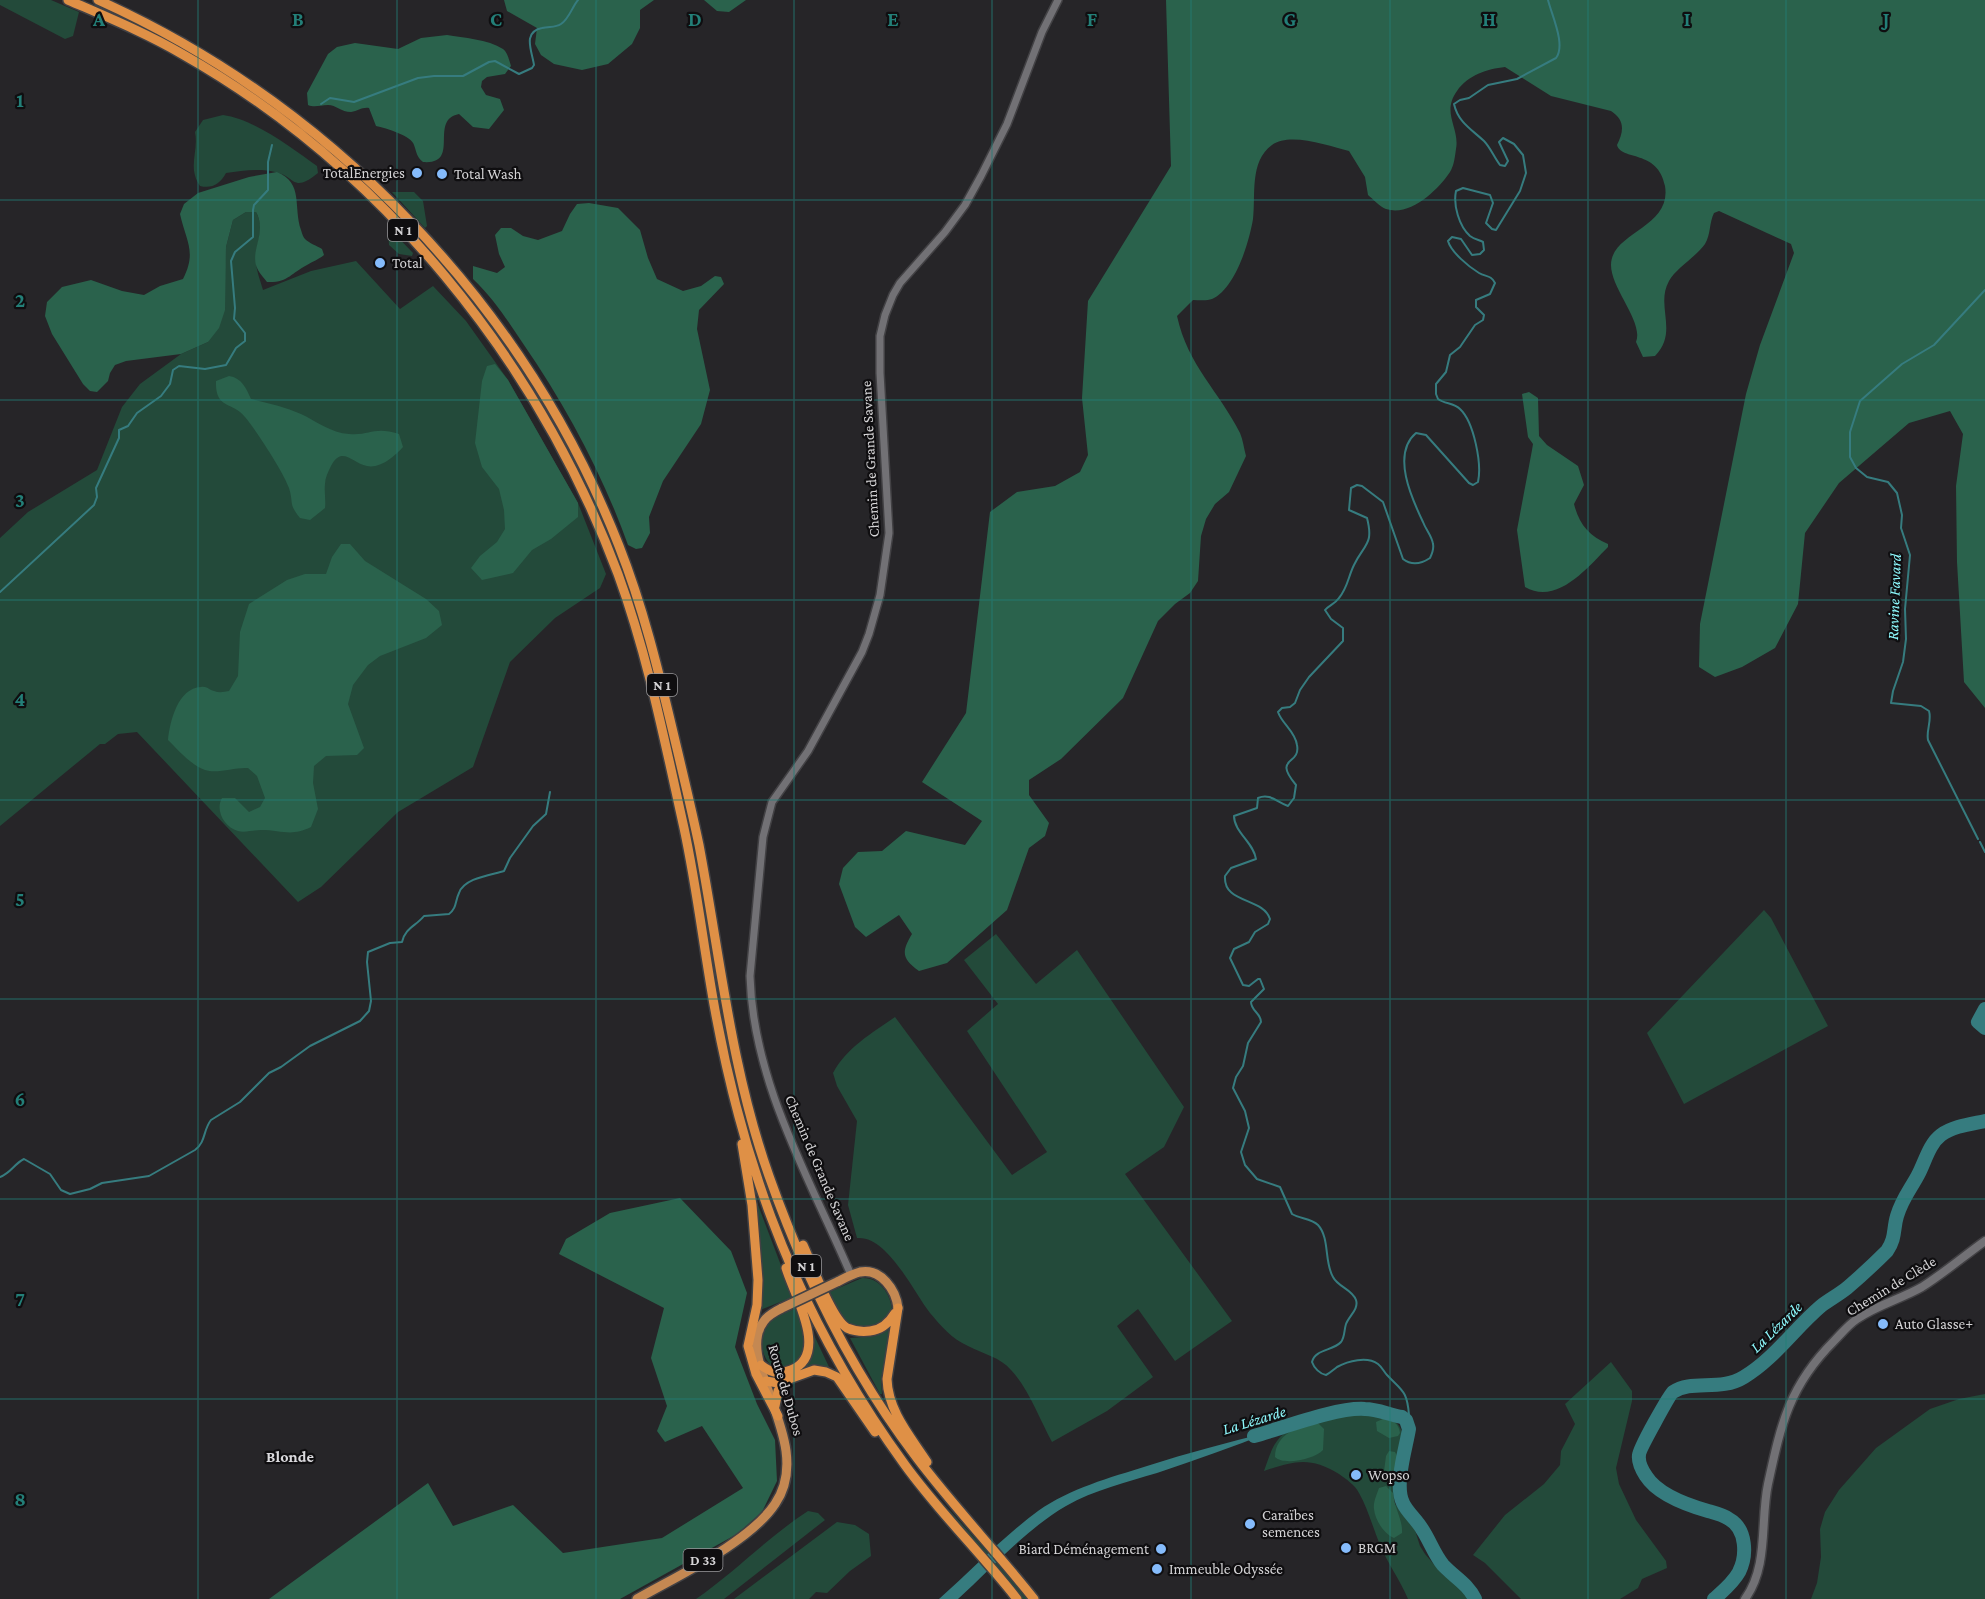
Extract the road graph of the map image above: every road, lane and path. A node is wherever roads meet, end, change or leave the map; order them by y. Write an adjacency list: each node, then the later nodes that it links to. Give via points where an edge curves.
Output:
1 (68, 0): 4 (highway, N 1, via 126,25 230,83 329,158 441,272 501,349 548,424 592,510 639,638 685,834 715,1012)
2 (98, 0): 6 (highway, N 1, via 188,45 237,76 284,108 354,167 424,237 476,297 527,367 561,423 620,548 650,641 699,845 739,1072 759,1148)
3 (1058, 0): 8 (street, Chemin de Grande Savane, via 1007,124 977,184 945,231 900,283 885,315 880,336 880,373 889,532 880,595 862,652 808,751 772,802 763,837 750,999 781,1117)
4 (739, 1114): 5 (highway, N 1); 14 (highway, via 758,1280 748,1346 756,1374)
5 (771, 1217): 10 (highway, via 810,1346 802,1364 793,1370 776,1373); 15 (highway, N 1, via 829,1346 882,1432)
6 (786, 1222): 9 (highway, via 802,1242 840,1323 861,1332 873,1331 890,1322); 16 (highway, N 1, via 862,1377)
7 (1985, 1241): 20 (main road, Chemin de Clède, via 1923,1286 1854,1321 1818,1357 1796,1389 1781,1426 1767,1491 1757,1572)
8 (851, 1275): 9 (main road, via 869,1271 883,1278 894,1293); 10 (main road, Route de Dubos / D 33, bridge, via 764,1320 758,1333)
9 (898, 1308): 16 (highway, via 887,1379 891,1404)
10 (760, 1365): 11 (main road, Route de Dubos / D 33)
11 (766, 1381): 12 (highway); 13 (main road, Route de Dubos / D 33)
12 (783, 1382): 13 (highway); 15 (highway, via 814,1370 837,1377 906,1474)
13 (775, 1406): 14 (main road, Route de Dubos / D 33)
14 (777, 1416): 17 (main road, Route de Dubos / D 33, via 788,1461 784,1488 776,1503 740,1539)
15 (927, 1493): 18 (highway, N 1)
16 (957, 1509): 19 (highway, N 1)
17 (637, 1599)
18 (1017, 1599)
19 (1034, 1599)
20 (1745, 1599)

